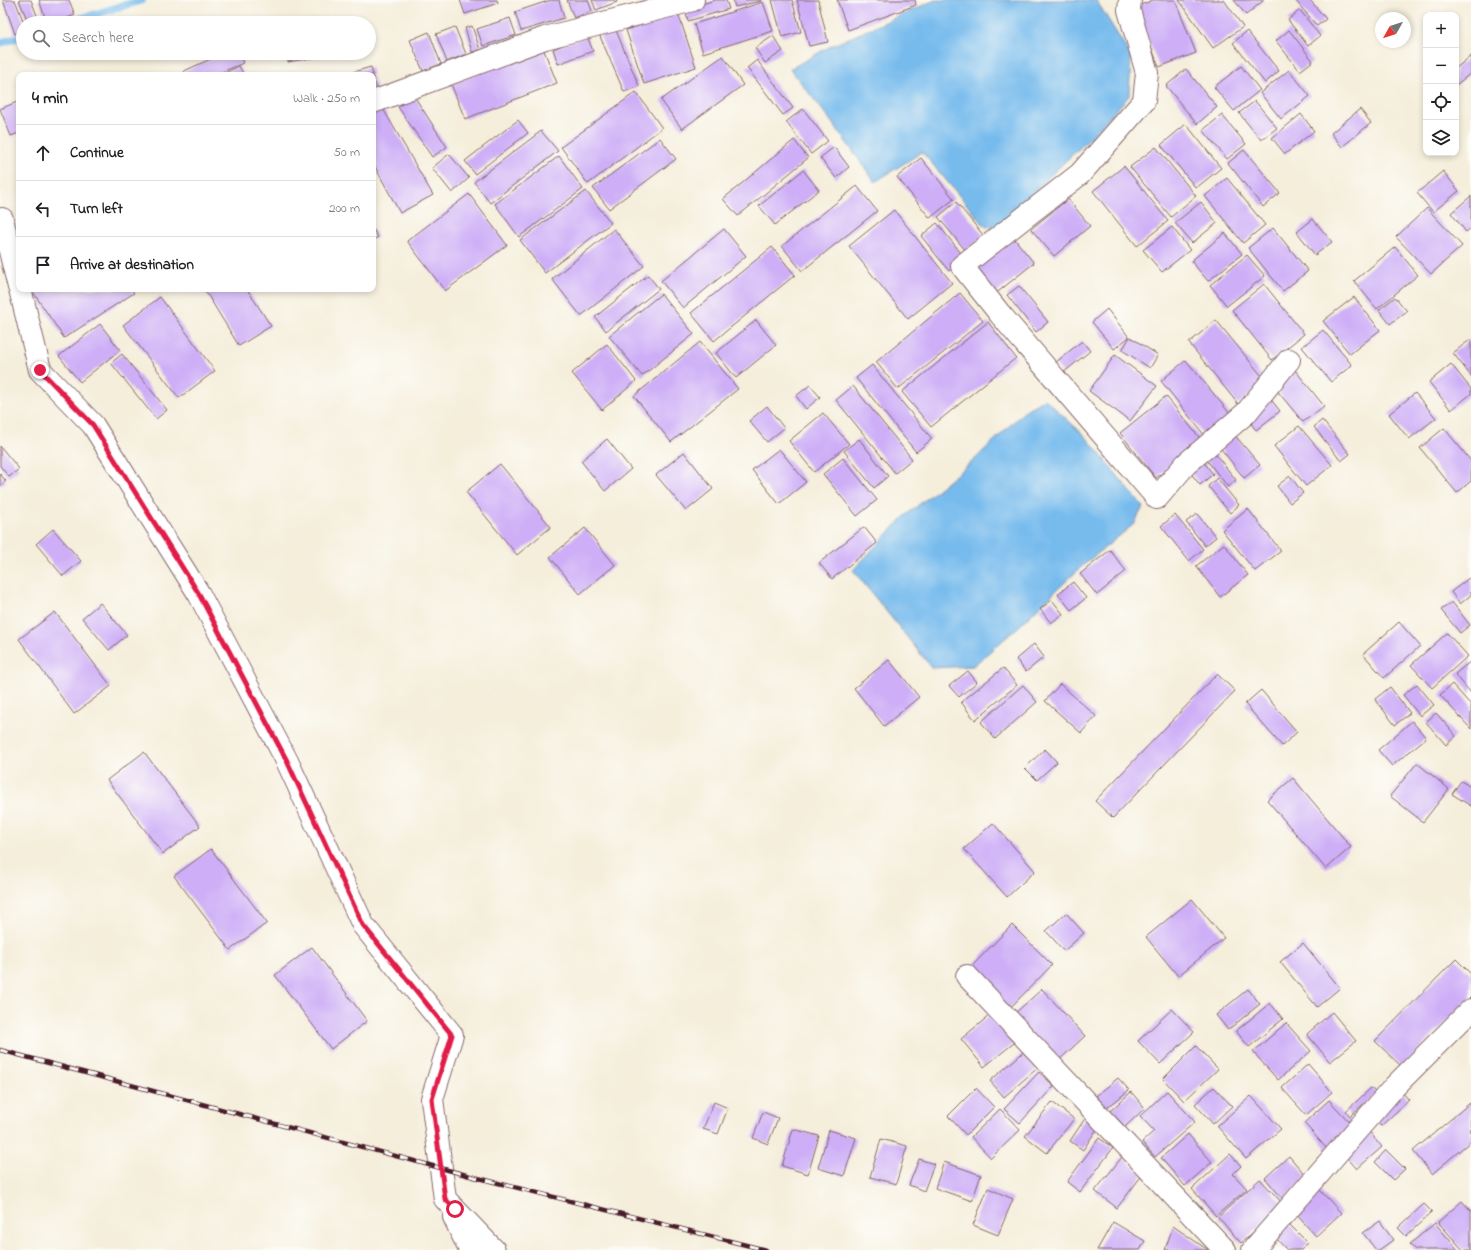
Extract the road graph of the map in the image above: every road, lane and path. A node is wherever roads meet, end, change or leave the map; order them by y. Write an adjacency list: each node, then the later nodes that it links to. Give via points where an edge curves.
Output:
1 (693, 0): 3 (street, via 545,38)
2 (1130, 0): 7 (street, via 1129,10 1147,73 1144,100 1080,174 962,266 1157,498 1186,464 1246,413)
3 (376, 101)
4 (7, 221): 5 (street)
5 (16, 271)
6 (20, 292): 10 (street, via 40,370 93,425 199,594 287,761 363,925 452,1035 432,1099)
7 (1289, 360)
8 (967, 976): 13 (street)
9 (1471, 1010): 14 (street, via 1395,1086)
10 (445, 1199): 11 (street); 12 (street)
11 (470, 1250)
12 (494, 1250)
13 (1225, 1250)
14 (1253, 1250)

